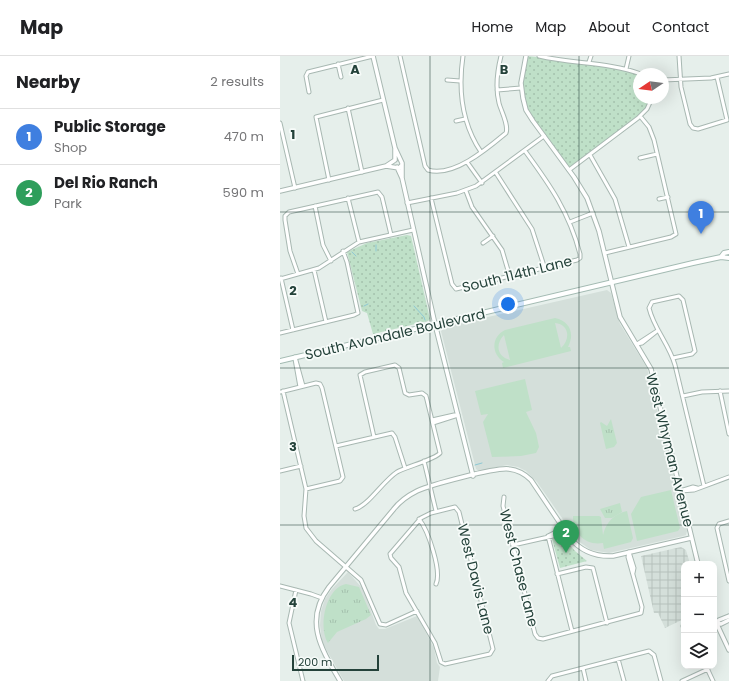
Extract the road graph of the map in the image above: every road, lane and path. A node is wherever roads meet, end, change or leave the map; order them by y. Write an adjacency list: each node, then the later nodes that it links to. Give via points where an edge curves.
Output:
1 (373, 56): 12 (street); 25 (street)
2 (400, 56): 40 (street, via 425,166 428,170 448,169)
3 (463, 56): 21 (street)
4 (501, 56): 23 (street)
5 (526, 56): 22 (street, West Whyman Avenue)
6 (539, 56): 10 (street)
7 (590, 56): 11 (street)
8 (629, 56): 13 (street)
9 (679, 56): 18 (street)
10 (552, 58): 11 (street)
11 (589, 62): 13 (street)
12 (338, 64): 17 (street); 24 (street, via 306,74)
13 (626, 69): 14 (street)
14 (633, 71)
15 (729, 74): 16 (street)
16 (718, 76): 18 (street); 18 (street, via 727,120 698,129 690,124)
17 (341, 77)
18 (680, 79): 20 (street)
19 (447, 80): 21 (street)
20 (669, 80)
21 (460, 81): 29 (street)
22 (521, 88): 23 (street); 32 (street, West Whyman Avenue, via 526,110)
23 (497, 90): 35 (street, via 507,130)
24 (309, 92)
25 (383, 100): 27 (street); 33 (street)
26 (648, 104): 28 (street)
27 (348, 108): 44 (street); 46 (street, via 316,117)
28 (640, 116): 36 (street, via 652,134); 37 (street)
29 (465, 119): 30 (street); 35 (street)
30 (456, 121)
31 (280, 123): 48 (street)
32 (544, 136): 34 (street); 43 (street, West Whyman Avenue)
33 (395, 148): 39 (street); 42 (street)
34 (525, 151): 45 (street); 58 (street, via 557,195)
35 (481, 152): 40 (street)
36 (658, 154): 38 (street); 51 (street)
37 (590, 155): 43 (street); 64 (street, via 615,199)
38 (640, 158)
39 (395, 161): 41 (street); 42 (street); 42 (street)
40 (467, 162): 47 (street)
41 (386, 166): 42 (street); 44 (street)
42 (399, 168): 55 (street)
43 (569, 170): 57 (street, West Whyman Avenue)
44 (362, 172): 46 (street)
45 (496, 172): 47 (street); 71 (street, via 532,230)
46 (329, 180): 48 (street)
47 (482, 183): 50 (street)
48 (295, 188): 49 (street)
49 (280, 191)
50 (466, 191): 53 (street); 61 (street, via 472,207)
51 (668, 196): 54 (street); 64 (street, via 675,235)
52 (348, 198): 56 (street); 60 (street, via 380,192); 62 (street)
53 (431, 198): 55 (street); 74 (street, South 114th Lane, via 454,288)
54 (659, 198)
55 (407, 203): 59 (street)
56 (316, 206): 70 (street, via 323,245); 73 (street, via 286,214 284,218)
57 (593, 213): 58 (street); 67 (street, West Whyman Avenue)
58 (570, 222): 71 (street, South 114th Lane, via 580,258)
59 (413, 230): 60 (street); 78 (street)
60 (391, 235): 62 (street)
61 (493, 236): 63 (street); 74 (street, via 503,253)
62 (359, 242): 65 (street)
63 (483, 243)
64 (629, 247): 67 (street)
65 (343, 251): 70 (street); 77 (street, via 358,313)
66 (729, 252): 68 (main road, South Avondale Boulevard)
67 (605, 253): 76 (street, West Whyman Avenue)
68 (720, 257): 69 (main road, South Avondale Boulevard); 76 (main road, South Avondale Boulevard)
69 (729, 258)
70 (331, 261): 72 (street)
71 (545, 269): 74 (street, South 114th Lane)
72 (314, 270): 73 (street); 77 (street)
73 (298, 274): 75 (street)
74 (510, 277)
75 (280, 278): 79 (street)
76 (612, 282): 78 (main road, South Avondale Boulevard); 82 (street, West Whyman Avenue, via 620,317)
77 (326, 322): 79 (street)
78 (435, 324): 83 (main road, South Avondale Boulevard); 91 (street)
79 (293, 330): 81 (street)
80 (658, 331): 82 (street); 84 (street); 84 (street, via 652,320 650,304 680,296 694,352)
81 (280, 333)
82 (637, 344): 105 (street, West Whyman Avenue, via 651,370)
83 (295, 357): 85 (main road, South Avondale Boulevard); 86 (street)
84 (673, 358): 90 (street)
85 (280, 361)
86 (302, 386): 87 (street); 95 (street, via 320,384)
87 (282, 391): 97 (street)
88 (720, 391): 89 (street); 90 (street); 93 (street)
89 (729, 391)
90 (683, 396): 103 (street)
91 (458, 415): 92 (street); 100 (street)
92 (432, 422): 94 (street, via 424,394 406,394 396,366 384,367 361,374 360,379); 96 (street, via 440,450 439,455)
93 (729, 434)
94 (374, 437): 95 (street); 98 (street, via 393,434)
95 (336, 446): 104 (street, via 342,479)
96 (424, 461): 98 (street); 102 (street)
97 (301, 466): 99 (street); 104 (street)
98 (404, 468): 107 (street, via 386,481 364,505)
99 (280, 471)
100 (473, 476): 102 (street); 111 (street, via 505,468 522,472 532,482)
101 (729, 477): 103 (street)
102 (430, 486): 108 (street); 117 (street, via 412,494 395,507)
103 (704, 486): 105 (street)
104 (306, 489): 117 (street, via 304,519 308,530 316,541)
105 (680, 491): 113 (street, West Whyman Avenue)
106 (504, 497): 114 (street, West Chase Lane, via 503,506)
107 (355, 509)
108 (436, 511): 109 (street); 124 (street, West Davis Lane, via 457,507 493,651 447,664 442,663 435,643)
109 (419, 519): 120 (street, via 429,538 438,574); 124 (street, via 390,556 398,566 406,593)
110 (729, 521): 119 (street, via 718,525 717,530)
111 (564, 529): 112 (street); 115 (street, via 574,542 590,553 609,556)
112 (548, 536): 114 (street); 118 (street)
113 (692, 538): 115 (street); 116 (street, West Whyman Avenue)
114 (513, 545): 131 (street, West Chase Lane, via 535,634 543,639)
115 (629, 552): 128 (street, via 642,607 641,613)
116 (697, 561)
117 (347, 566): 123 (street); 124 (street, via 363,583 381,625)
118 (557, 574): 128 (street, via 591,567); 131 (street)
119 (729, 581)
120 (436, 584)
121 (280, 586): 122 (street)
122 (296, 590): 123 (street); 139 (street, via 289,623)
123 (322, 598): 137 (street, via 317,617 318,637)
124 (416, 611)
125 (729, 616): 127 (street)
126 (729, 620): 129 (street)
127 (717, 622)
128 (607, 623): 131 (street)
129 (717, 623)
130 (717, 625): 132 (street)
131 (572, 632)
132 (729, 650)
133 (618, 659): 134 (street); 142 (street); 143 (street, via 652,652)
134 (583, 668): 138 (street, via 552,676); 141 (street)
135 (705, 669): 144 (street)
136 (707, 669): 145 (street)
137 (339, 680): 140 (street)
138 (548, 680)
139 (302, 681)
140 (334, 681)
141 (586, 681)
142 (624, 681)
143 (661, 681)
144 (682, 681)
145 (713, 681)

